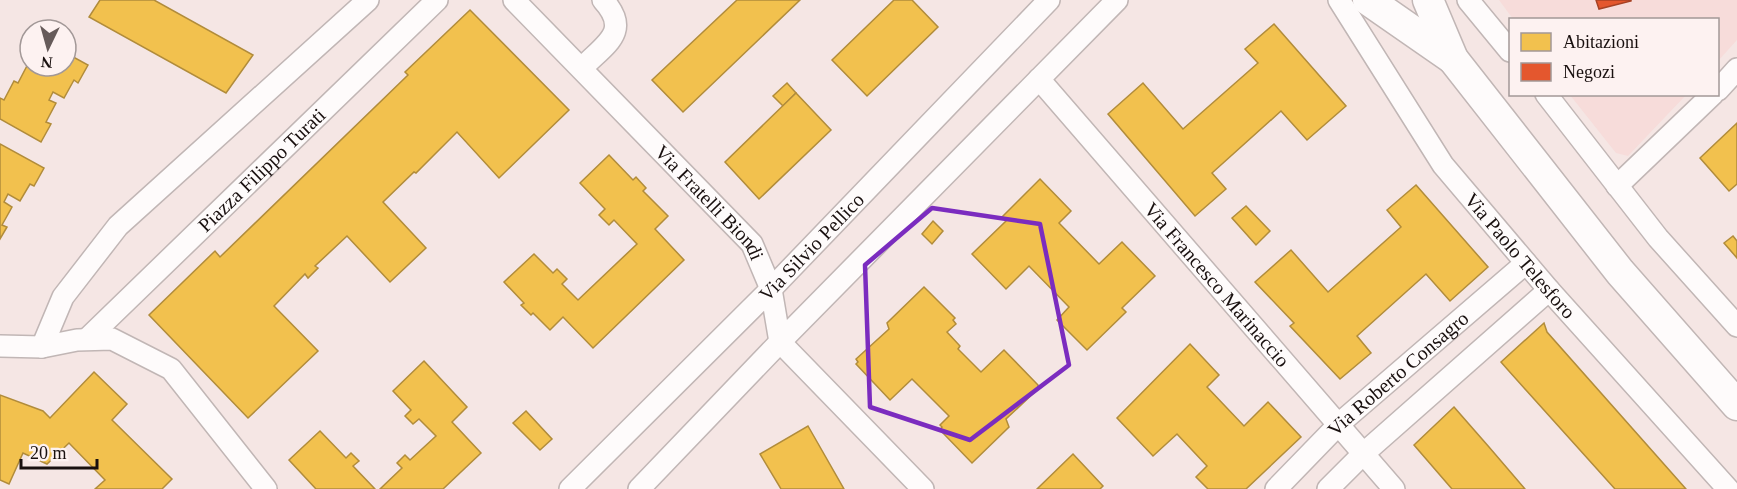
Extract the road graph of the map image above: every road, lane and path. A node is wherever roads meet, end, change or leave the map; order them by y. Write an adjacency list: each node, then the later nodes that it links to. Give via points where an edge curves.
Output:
1 (368, 0): 27 (street, via 118,226 63,297)
2 (437, 0): 24 (street, Piazza Filippo Turati)
3 (514, 0): 13 (street, Via Fratelli Biondi)
4 (603, 0): 13 (street, via 615,13 618,24 613,35)
5 (1050, 0): 21 (street, Via Silvio Pellico)
6 (1117, 0): 15 (street)
7 (1339, 0): 20 (street, Via Paolo Telesforo, via 1443,165)
8 (1368, 0): 12 (street)
9 (1428, 0): 12 (street)
10 (1468, 0): 11 (street)
11 (1509, 50)
12 (1453, 59): 28 (street, via 1620,272)
13 (582, 68): 21 (street, Via Fratelli Biondi, via 752,244)
14 (1737, 69): 16 (street)
15 (1039, 79): 25 (street); 29 (street, Via Francesco Marinaccio)
16 (1719, 89)
17 (1548, 96): 19 (street)
18 (1711, 96): 19 (street)
19 (1617, 186): 23 (street)
20 (1526, 263): 22 (street, Via Paolo Telesforo); 29 (street, Via Roberto Consagro)
21 (771, 289): 25 (street, Via Fratelli Biondi); 32 (street, Via Silvio Pellico)
22 (1549, 290): 30 (street, Via Roberto Consagro); 38 (street, Via Paolo Telesforo)
23 (1737, 326)
24 (87, 339): 27 (street); 31 (street, via 112,339 171,369)
25 (780, 342): 33 (street); 34 (street)
26 (0, 346): 27 (street)
27 (42, 347)
28 (1737, 405)
29 (1340, 423): 30 (street, Via Francesco Marinaccio); 35 (street, Via Roberto Consagro)
30 (1363, 454): 36 (street, Via Roberto Consagro); 37 (street, Via Francesco Marinaccio)
31 (266, 489)
32 (570, 489)
33 (639, 489)
34 (923, 489)
35 (1276, 489)
36 (1328, 489)
37 (1394, 489)
38 (1728, 489)

